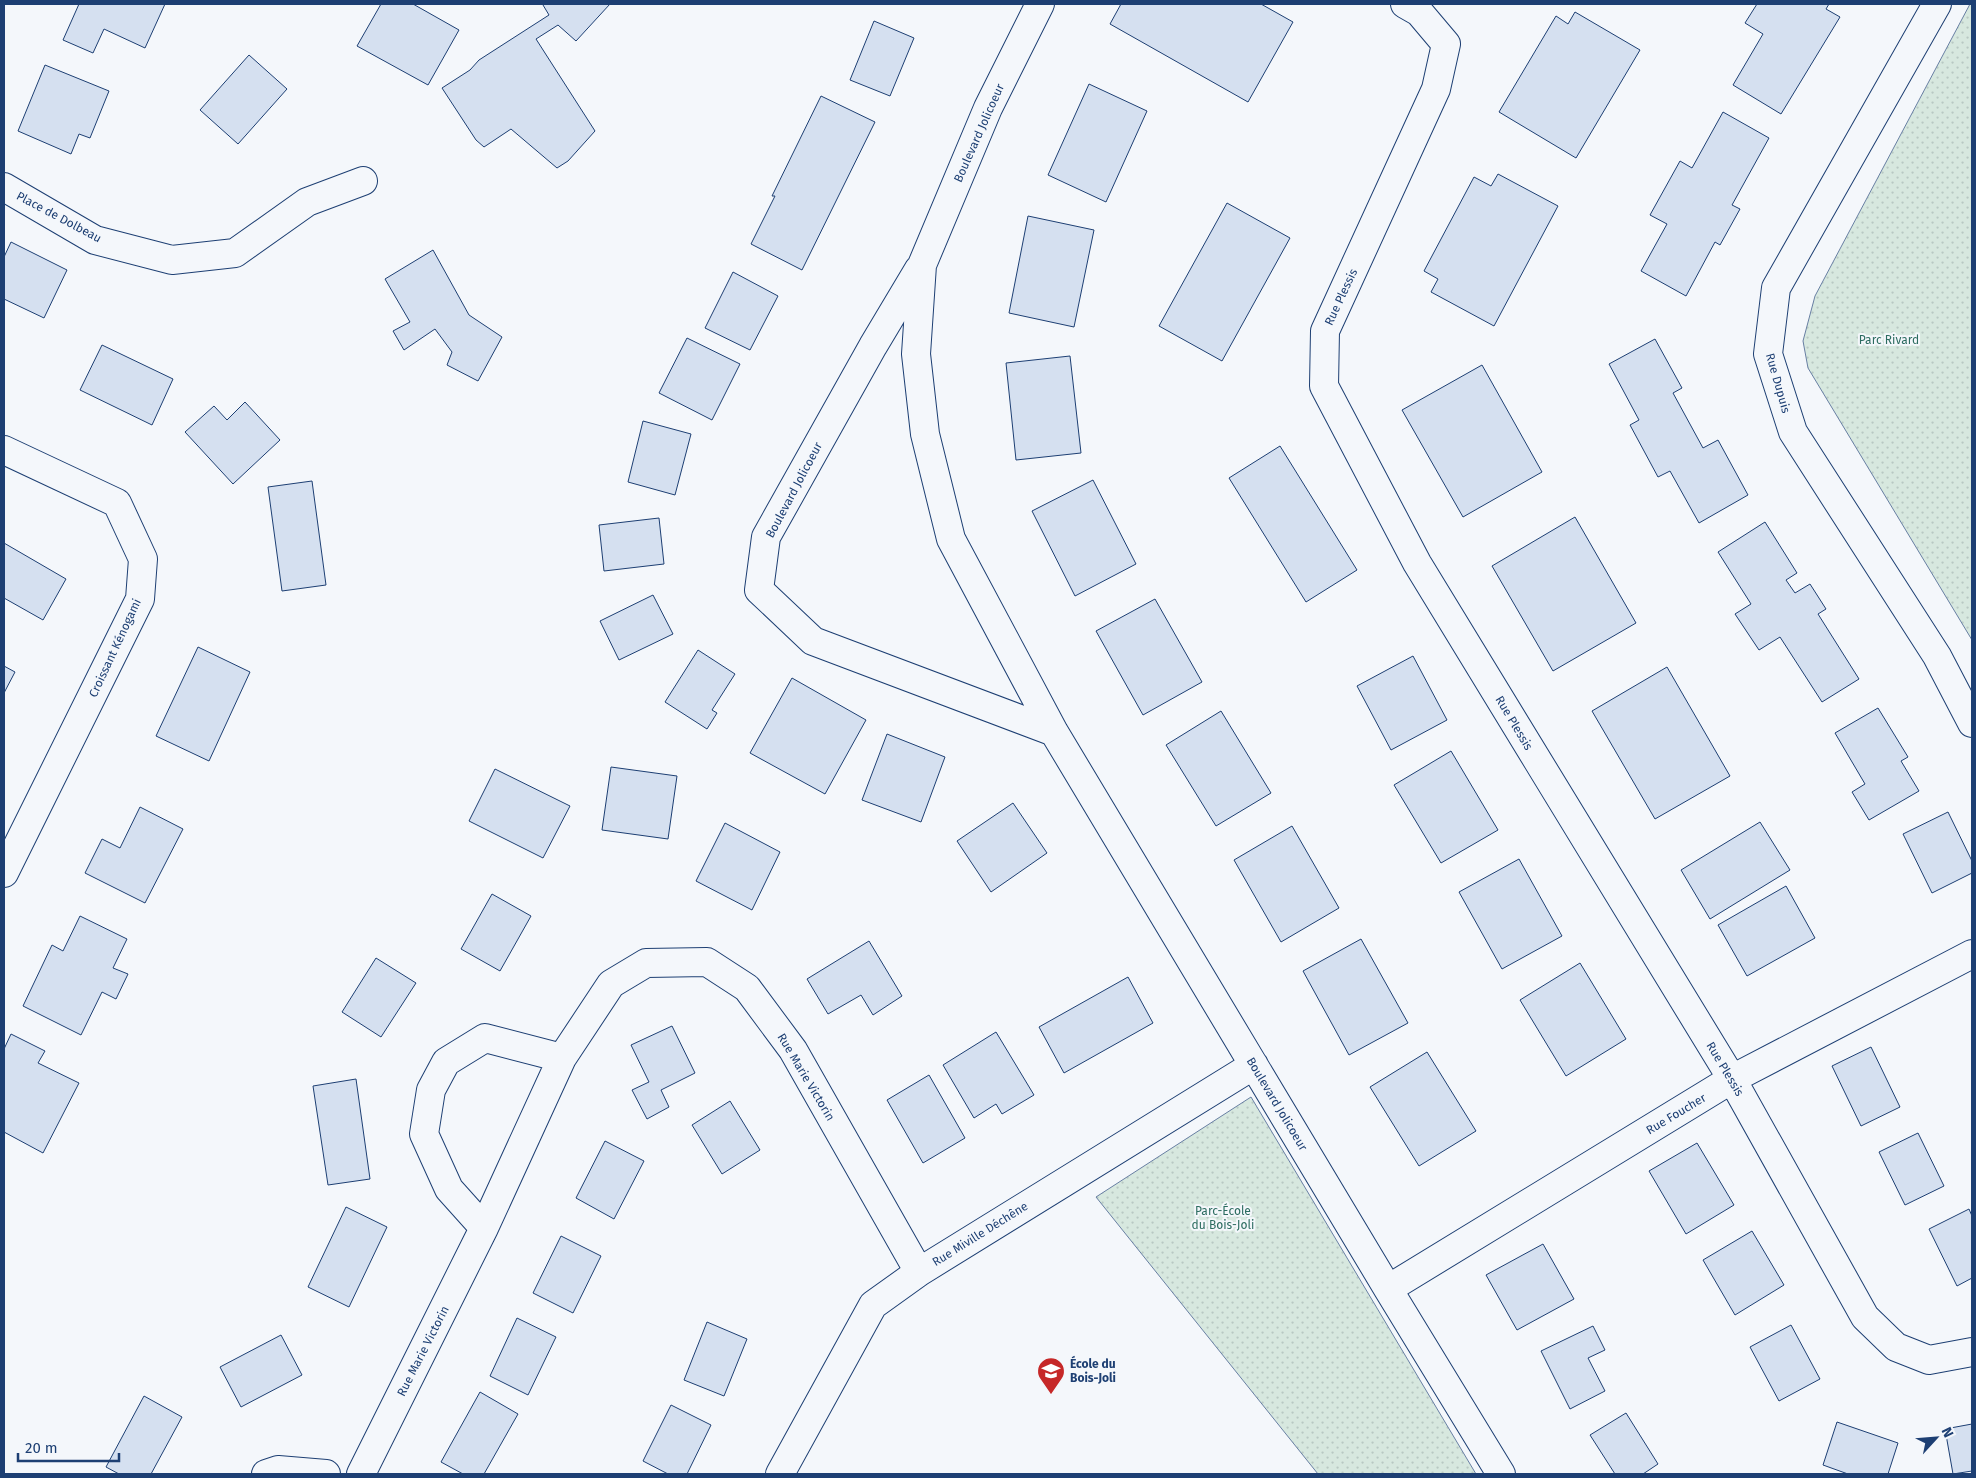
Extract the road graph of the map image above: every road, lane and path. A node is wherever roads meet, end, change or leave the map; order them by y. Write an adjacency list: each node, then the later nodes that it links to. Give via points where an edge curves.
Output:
1 (1040, 4): 6 (street, Boulevard Jolicoeur, via 988,108)
2 (1405, 4): 14 (street, Rue Plessis, via 1419,12 1446,44 1436,89 1325,331 1324,386 1417,563)
3 (1937, 4): 8 (street, Rue Dupuis, via 1776,288 1768,354 1793,432 1937,656)
4 (363, 181): 5 (street, Place de Dolbeau, via 307,202 235,252 172,260 95,240)
5 (4, 187)
6 (922, 265): 9 (street, Boulevard Jolicoeur, via 916,354 926,434 951,538); 9 (street, Boulevard Jolicoeur, via 766,537 759,590 813,641)
7 (4, 450): 10 (street, Croissant Kénogami, via 118,503 143,559 140,599)
8 (1972, 723)
9 (1054, 732): 13 (street, Boulevard Jolicoeur)
10 (4, 873)
11 (1972, 954): 14 (street, Rue Foucher)
12 (562, 1058): 15 (street, Rue Marie Victorin); 15 (street, via 485,1038 446,1062 431,1090 424,1134 449,1189); 16 (street, Rue Marie Victorin, via 611,984 646,963 707,962 747,988 793,1050)
13 (1254, 1064): 16 (street, Rue Miville Déchêne); 17 (street, Boulevard Jolicoeur)
14 (1732, 1079): 17 (street, Rue Foucher); 18 (street, Rue Plessis, via 1864,1317 1896,1347 1929,1360)
15 (484, 1228): 21 (street, Rue Marie Victorin)
16 (919, 1272): 22 (street, Rue Miville Déchêne, via 873,1305)
17 (1388, 1289): 23 (street, Boulevard Jolicoeur)
18 (1972, 1352)
19 (266, 1474): 20 (street, via 278,1470)
20 (326, 1474)
21 (361, 1474)
22 (780, 1474)
23 (1501, 1474)

